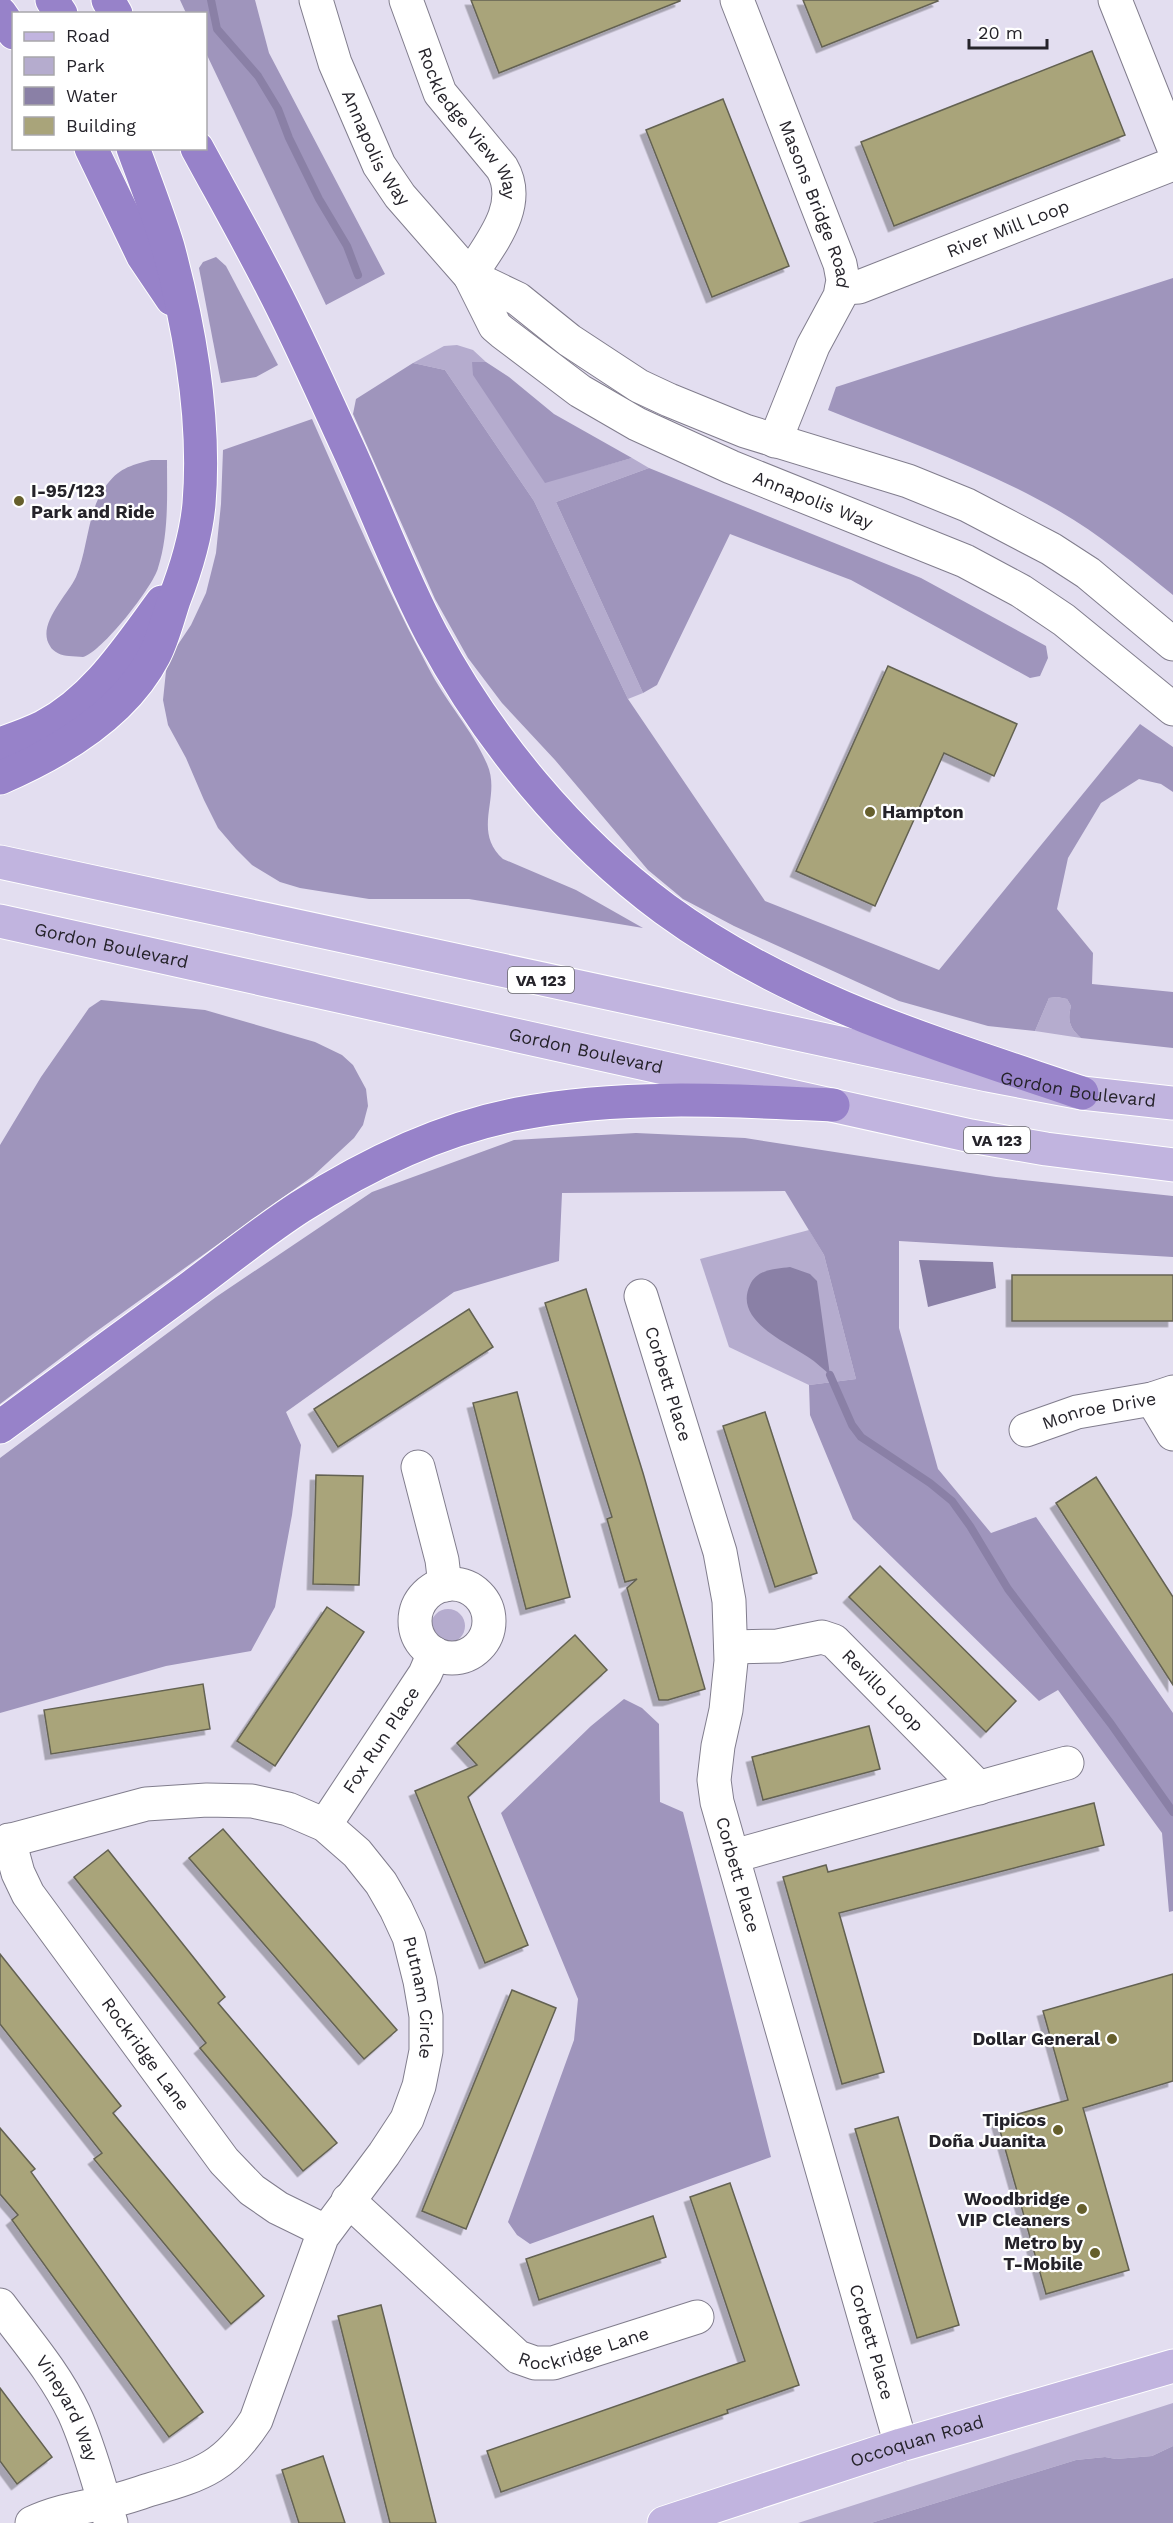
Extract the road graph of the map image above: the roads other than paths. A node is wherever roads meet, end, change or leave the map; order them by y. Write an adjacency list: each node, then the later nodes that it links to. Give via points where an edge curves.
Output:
1 (316, 0): 12 (street, Annapolis Way, via 335,63 379,165 400,196)
2 (406, 0): 12 (street, Rockledge View Way, via 440,93 502,168 508,182 509,201 504,218)
3 (737, 0): 13 (street, Masons Bridge Road, via 840,264)
4 (1116, 0): 7 (street)
5 (0, 13): 6 (highway)
6 (12, 30)
7 (1173, 146)
8 (92, 150): 14 (highway, via 143,256)
9 (134, 150): 14 (highway, via 167,246)
10 (198, 150): 23 (highway, via 272,287 431,632 467,694 509,753 564,818 664,909 715,942 816,996 930,1041)
11 (1173, 164): 13 (street, River Mill Loop, via 859,287)
12 (470, 276): 15 (street, Annapolis Way, via 518,299 549,326 639,386); 18 (street, Annapolis Way, via 495,326 580,391 637,424 731,467 965,561 1021,591 1064,620)
13 (842, 288): 15 (street, Masons Bridge Road)
14 (183, 316): 16 (highway, via 193,365 200,439 199,504)
15 (775, 441): 17 (street, Annapolis Way, via 908,481 968,505 1052,549 1088,573)
16 (185, 572): 19 (highway, via 104,679 74,707 43,727); 20 (highway, via 154,656 132,687 74,740)
17 (1173, 644)
18 (1173, 709)
19 (0, 744)
20 (0, 778)
21 (0, 862): 23 (main road, Gordon Boulevard / VA 123, via 714,1018)
22 (0, 921): 25 (main road, Gordon Boulevard / VA 123)
23 (1082, 1093): 24 (main road, Gordon Boulevard / VA 123)
24 (1173, 1103)
25 (833, 1106): 26 (main road, Gordon Boulevard / VA 123, via 988,1139); 29 (highway, via 725,1100 562,1107 480,1123 420,1143 352,1175 298,1208)
26 (1173, 1166)
27 (641, 1296): 34 (street, Corbett Place, via 720,1552 729,1601)
28 (1162, 1395): 30 (street, Monroe Drive, via 1077,1412); 31 (street)
29 (0, 1427)
30 (1026, 1430)
31 (1173, 1434)
32 (418, 1467): 33 (street)
33 (445, 1584): 35 (street, via 423,1597 415,1620 418,1636); 35 (street, via 473,1590 488,1612 488,1630 472,1652 446,1658)
34 (731, 1647): 37 (street, Revillo Loop, via 778,1646 822,1637 834,1641); 40 (street, Corbett Place, via 726,1710 714,1780)
35 (434, 1653): 38 (street, Fox Run Place, via 425,1674)
36 (1067, 1763): 37 (street)
37 (979, 1788): 40 (street)
38 (325, 1825): 39 (street, Putnam Circle, via 288,1809 252,1801 207,1800 146,1804); 41 (street, Putnam Circle, via 357,1852 396,1909 409,1937 426,2016 426,2051 419,2086 406,2119)
39 (4, 1841): 42 (street, Rockridge Lane, via 28,1894 224,2161 252,2190)
40 (734, 1856): 46 (street, Corbett Place)
41 (348, 2200): 42 (street, Putnam Circle); 44 (street, Rockridge Lane, via 518,2357 535,2363 553,2363)
42 (325, 2231): 47 (street, Putnam Circle, via 256,2420 241,2443 195,2477)
43 (0, 2306): 47 (street, Vineyard Way, via 49,2370 73,2412 92,2456)
44 (697, 2317)
45 (1173, 2366): 46 (main road, Occoquan Road)
46 (901, 2445): 49 (main road, Occoquan Road)
47 (108, 2513): 48 (street, Putnam Circle, via 82,2506)
48 (32, 2523)
49 (664, 2523)

